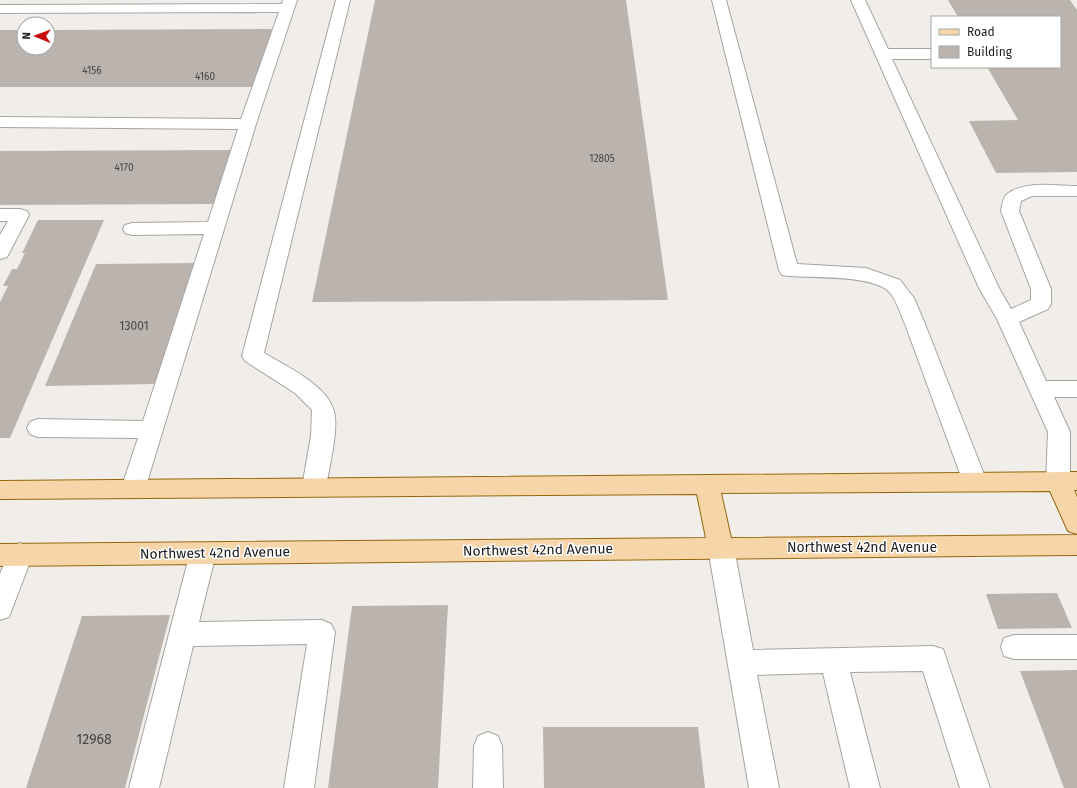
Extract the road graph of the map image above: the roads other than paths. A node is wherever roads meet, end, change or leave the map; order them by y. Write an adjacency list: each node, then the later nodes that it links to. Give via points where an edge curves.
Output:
1 (343, 0): 23 (lane, via 253,356 297,383 316,398 323,411)
2 (719, 0): 20 (lane, via 789,270 866,274 893,285 904,298 915,324)
3 (858, 0): 6 (lane)
4 (289, 4): 5 (lane); 9 (lane)
5 (0, 9)
6 (882, 54): 7 (lane); 15 (lane, via 989,288)
7 (931, 54)
8 (0, 122): 9 (lane)
9 (248, 124): 12 (lane)
10 (1077, 191): 15 (lane, via 1029,191 1012,198 1010,211 1041,289 1041,304)
11 (0, 215): 14 (lane, via 20,214)
12 (215, 228): 13 (lane); 19 (lane)
13 (132, 229)
14 (0, 253)
15 (1007, 319): 16 (lane)
16 (1040, 389): 17 (lane); 21 (lane, via 1059,432)
17 (1077, 389)
18 (38, 428): 19 (lane)
19 (151, 430): 24 (lane)
20 (975, 482): 21 (main road); 22 (main road)
21 (1068, 482): 26 (main road)
22 (707, 484): 23 (main road); 28 (main road)
23 (314, 487): 24 (main road)
24 (133, 489): 25 (main road)
25 (0, 490)
26 (1077, 524)
27 (1077, 545): 28 (main road, Northwest 42nd Avenue)
28 (721, 548): 29 (main road, Northwest 42nd Avenue); 36 (lane)
29 (203, 553): 30 (main road, Northwest 42nd Avenue); 32 (lane)
30 (10, 554): 31 (lane)
31 (0, 609)
32 (183, 634): 38 (lane); 39 (lane, via 322,632)
33 (1014, 647): 34 (lane)
34 (1077, 647)
35 (833, 660): 36 (lane); 42 (lane); 43 (lane, via 933,658)
36 (742, 663): 41 (lane)
37 (488, 746): 40 (lane)
38 (144, 788)
39 (299, 788)
40 (488, 788)
41 (764, 788)
42 (865, 788)
43 (975, 788)

